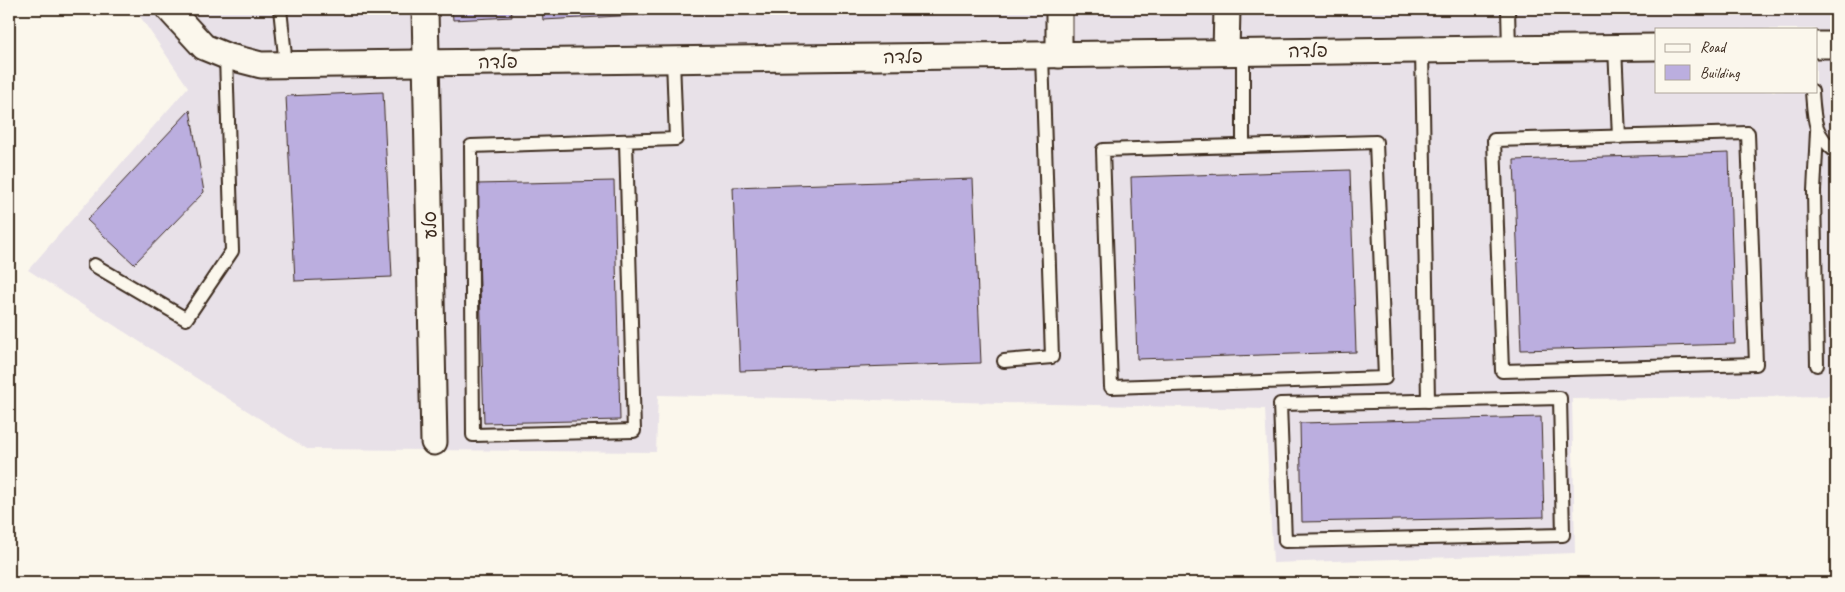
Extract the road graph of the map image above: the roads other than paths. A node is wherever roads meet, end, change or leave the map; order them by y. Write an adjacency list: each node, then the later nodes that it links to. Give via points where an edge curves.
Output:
1 (169, 9): 15 (street, פלדה, via 204,47)
2 (280, 9): 18 (lane)
3 (426, 9): 17 (street, סלע)
4 (1059, 9): 14 (street)
5 (1226, 9): 13 (street)
6 (1508, 9): 11 (lane)
7 (1818, 45): 8 (street)
8 (1836, 45)
9 (1615, 47): 10 (street, פלדה); 11 (street, פלדה); 21 (lane)
10 (1655, 47)
11 (1509, 49): 12 (street, פלדה)
12 (1422, 50): 13 (street, פלדה); 28 (lane)
13 (1235, 52): 14 (street, פלדה); 23 (lane)
14 (1050, 55): 16 (street, פלדה); 26 (lane, via 1052,357)
15 (226, 56): 18 (street, פלדה, via 261,65); 25 (lane, via 232,252 186,319)
16 (673, 60): 17 (street, פלדה); 22 (lane, via 676,139)
17 (426, 62): 18 (street, פלדה); 29 (street, סלע)
18 (286, 64)
19 (1812, 92): 20 (lane)
20 (1817, 131): 24 (lane); 27 (lane, via 1814,183)
21 (1619, 137): 21 (lane, via 1494,140 1502,371 1756,364 1748,132)
22 (626, 141): 22 (lane, via 634,431 473,435 471,146)
23 (1243, 146): 23 (lane, via 1102,150 1111,387 1384,378 1376,142)
24 (1836, 152)
25 (94, 265)
26 (1004, 361)
27 (1817, 365)
28 (1428, 401): 28 (lane, via 1280,404 1284,541 1564,535 1560,398)
29 (434, 442)

